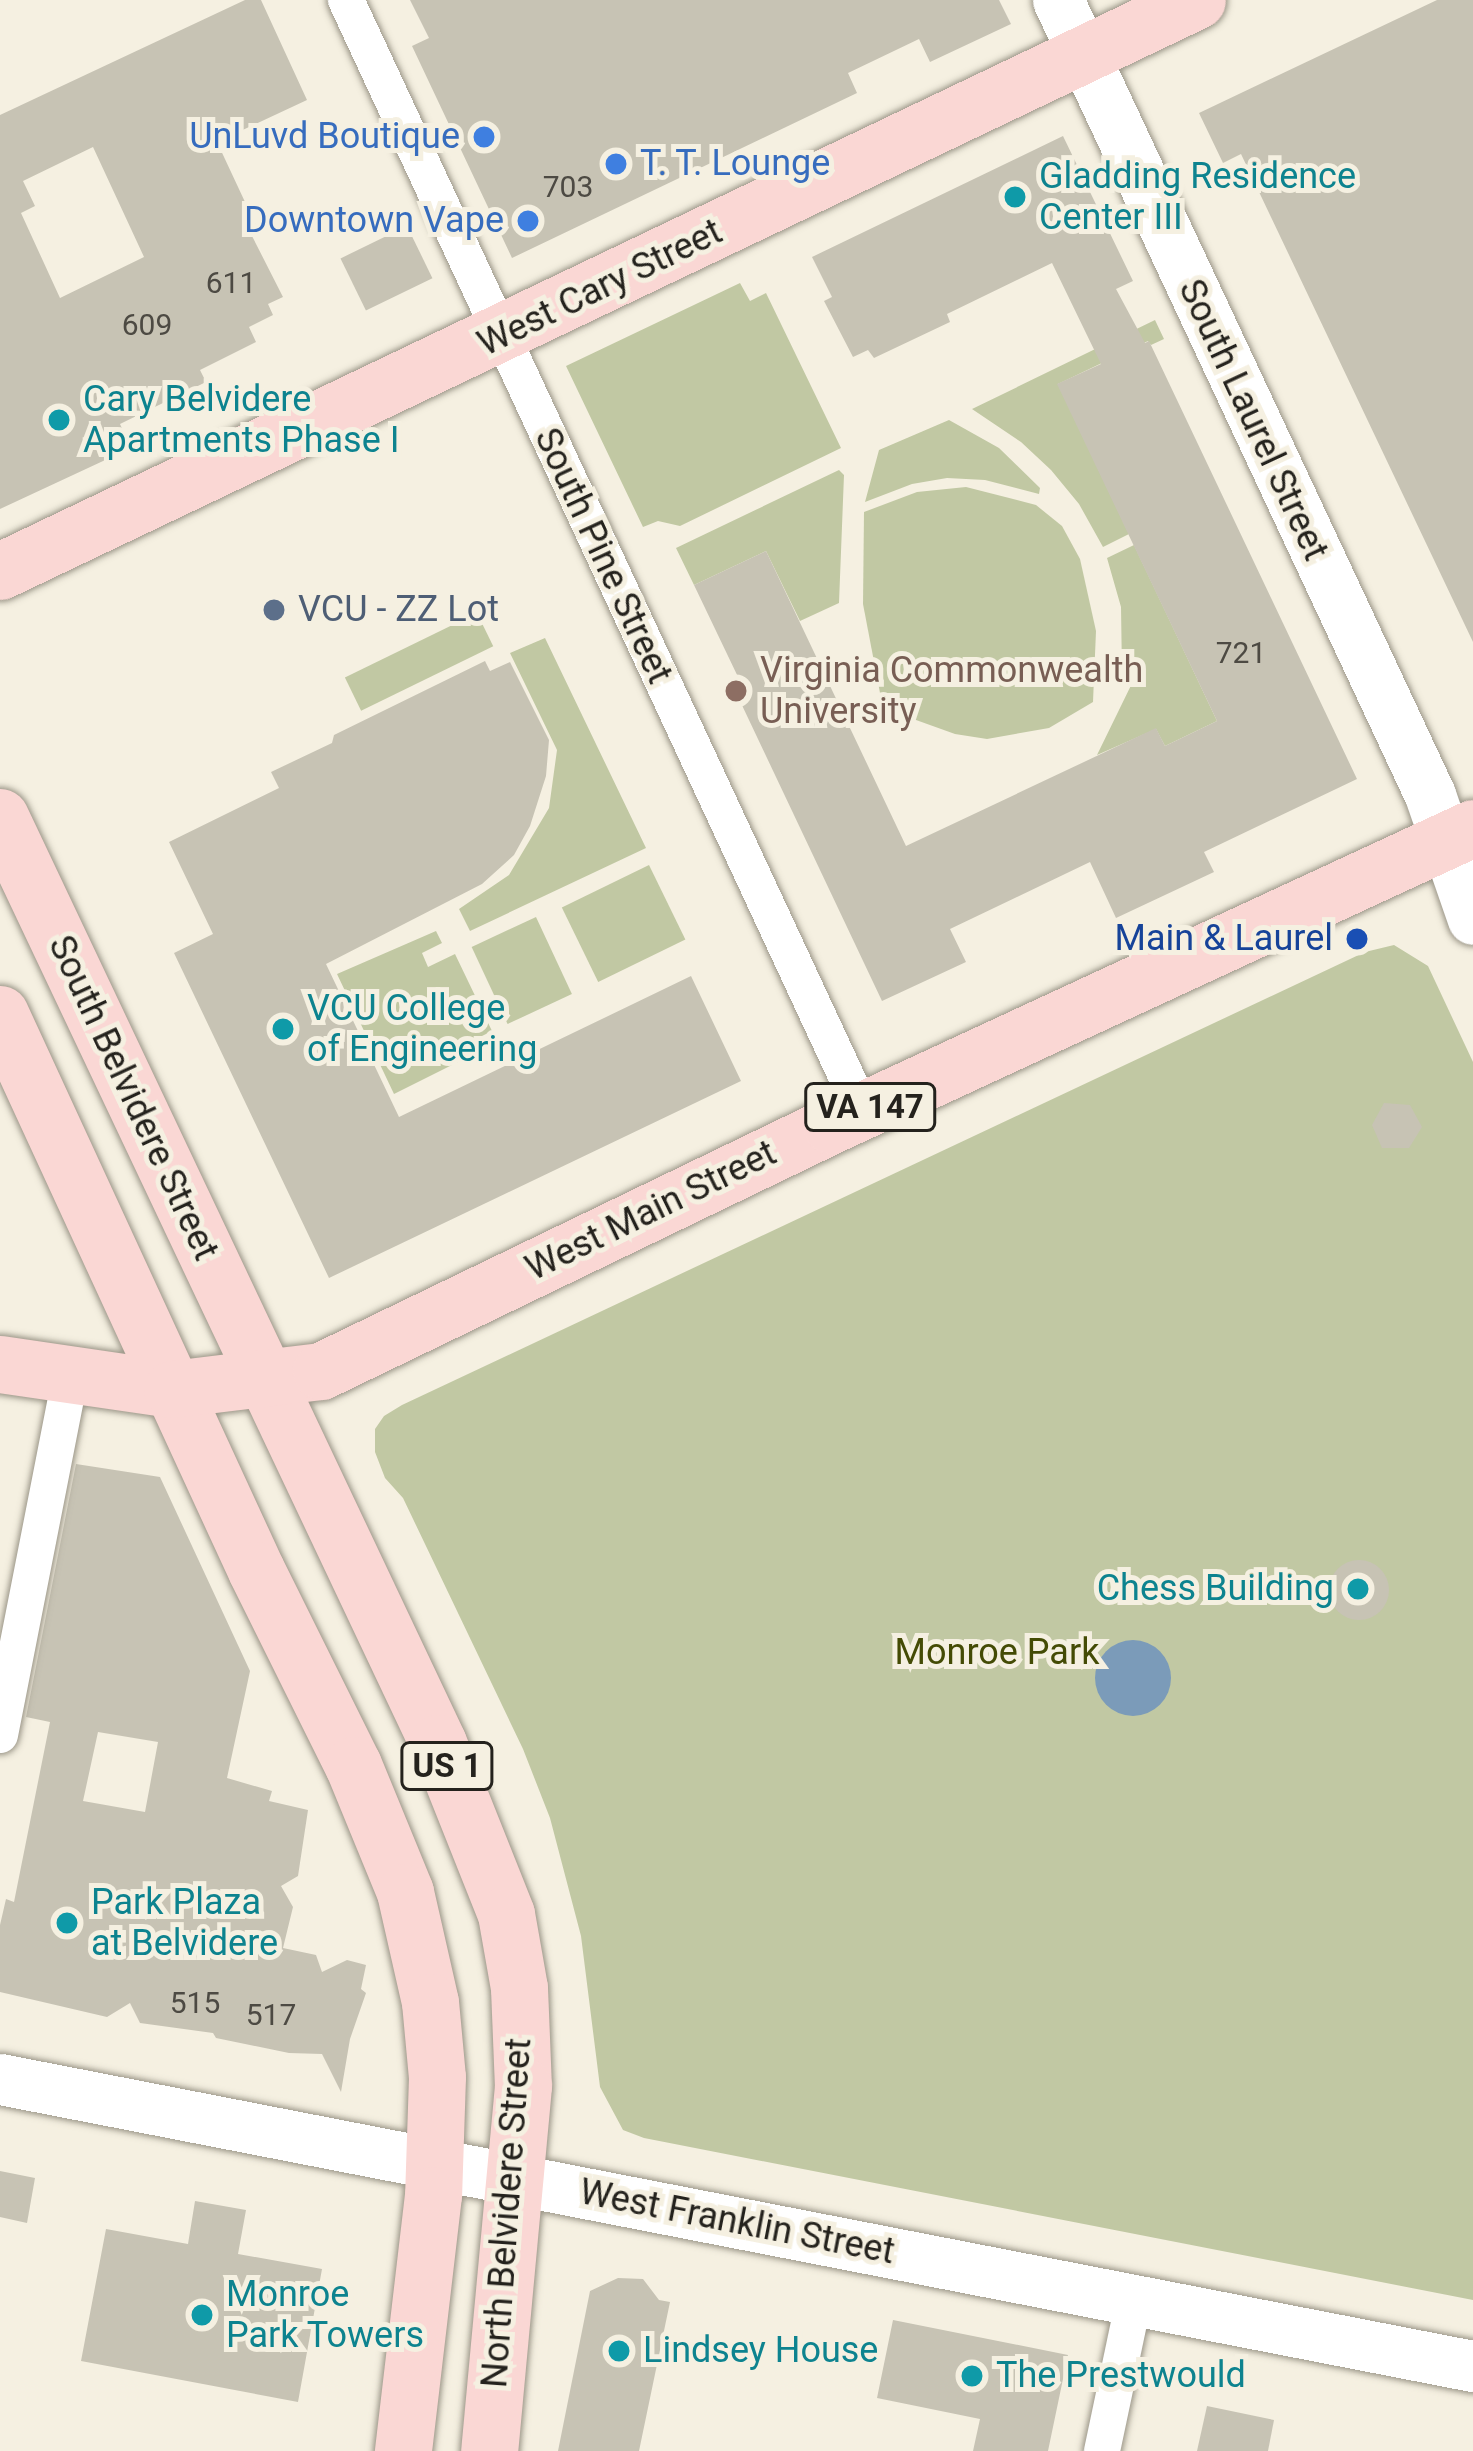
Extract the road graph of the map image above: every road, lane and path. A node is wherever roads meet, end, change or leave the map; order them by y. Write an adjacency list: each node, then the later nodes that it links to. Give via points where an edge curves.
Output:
1 (346, 0): 5 (street, South Pine Street)
2 (1058, 0): 4 (street, South Laurel Street)
3 (1197, 0): 4 (main road, West Cary Street)
4 (1083, 53): 5 (main road, West Cary Street); 8 (street, South Laurel Street, via 1430,795)
5 (500, 336): 6 (main road, West Cary Street); 11 (street, South Pine Street)
6 (0, 571)
7 (0, 817): 14 (main road, South Belvidere Street / US 1)
8 (1459, 834): 9 (street, South Laurel Street); 11 (main road, West Main Street / VA 147)
9 (1473, 919)
10 (0, 1013): 15 (main road, US 1)
11 (862, 1110): 14 (main road, West Main Street / VA 147, via 321,1371)
12 (0, 1364): 13 (main road, West Main Street / VA 147)
13 (70, 1378): 15 (main road, West Main Street / VA 147); 16 (street)
14 (266, 1380): 15 (main road, West Main Street / VA 147); 19 (main road, North Belvidere Street / US 1, via 438,1743 506,1914 520,1988 524,2086)
15 (172, 1389): 18 (main road, North Belvidere Street / US 1, via 405,1892 430,2002)
16 (0, 1736)
17 (0, 2079): 18 (street, West Franklin Street)
18 (434, 2163): 19 (street, West Franklin Street); 22 (main road, North Belvidere Street / US 1)
19 (516, 2179): 20 (street, West Franklin Street); 23 (main road, North Belvidere Street / US 1)
20 (1135, 2299): 21 (street, West Franklin Street); 24 (street)
21 (1473, 2366)
22 (404, 2451)
23 (489, 2451)
24 (1102, 2451)

